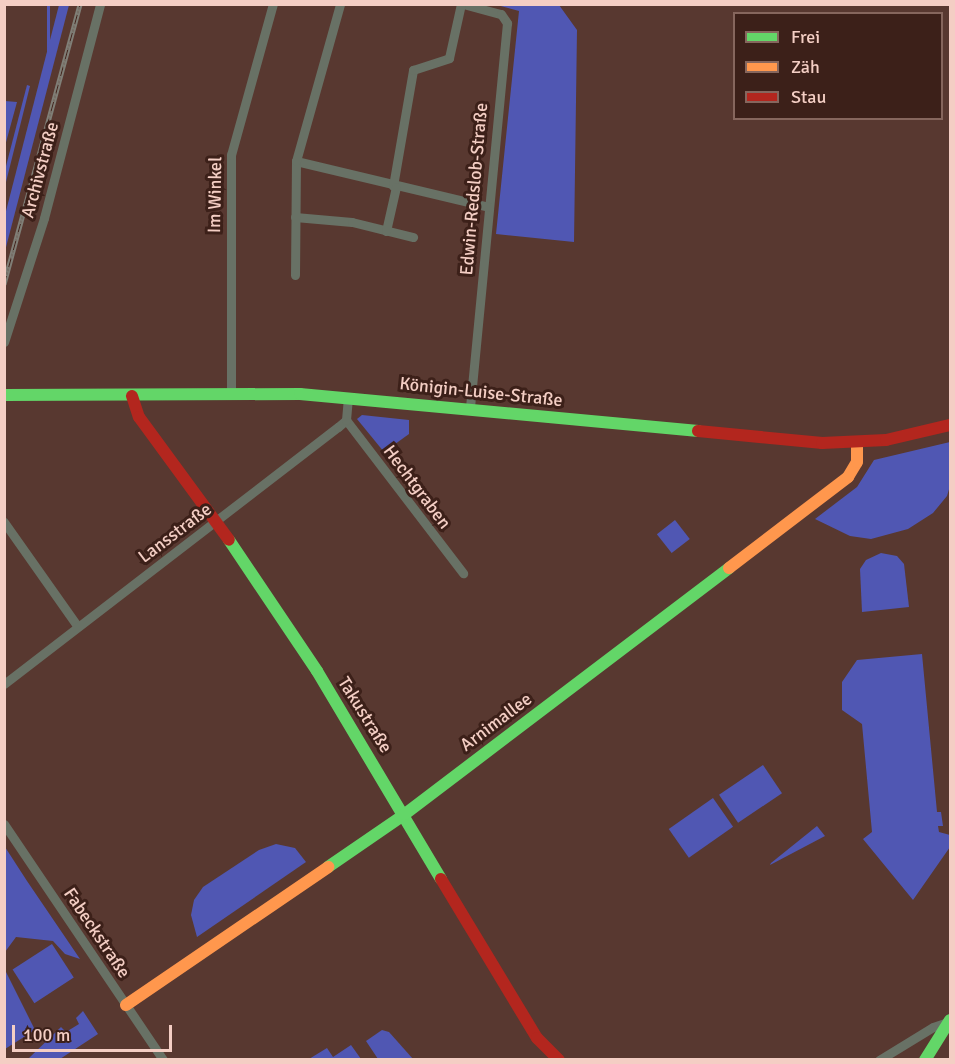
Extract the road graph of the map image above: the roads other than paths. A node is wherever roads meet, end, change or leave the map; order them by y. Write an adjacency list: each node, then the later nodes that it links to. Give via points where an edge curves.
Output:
1 (100, 4): 12 (street, Archivstraße, via 45,218)
2 (273, 4): 13 (street, Im Winkel, via 237,125 230,163)
3 (340, 4): 5 (street)
4 (462, 4): 6 (street, via 448,58 413,70); 7 (street, Edwin-Redslob-Straße, via 501,14 507,23)
5 (296, 161): 6 (street); 8 (street)
6 (395, 186): 7 (street); 9 (street)
7 (489, 207): 17 (street, Edwin-Redslob-Straße)
8 (295, 217): 9 (street, via 352,222); 11 (street)
9 (386, 231): 10 (street)
10 (413, 237)
11 (295, 275)
12 (4, 342)
13 (231, 392): 15 (street, Königin-Luise-Straße); 16 (street, Königin-Luise-Straße)
14 (4, 395): 15 (street, Königin-Luise-Straße)
15 (132, 396): 21 (street, Takustraße, via 139,417)
16 (348, 397): 17 (street, Königin-Luise-Straße); 18 (street)
17 (470, 409): 20 (street, Königin-Luise-Straße, via 775,439)
18 (346, 420): 21 (street, Lansstraße); 23 (street, Hechtgraben)
19 (951, 425): 20 (street, Königin-Luise-Straße, via 899,438)
20 (857, 442): 26 (street, Arnimallee, via 857,462 848,477)
21 (217, 521): 24 (street, Lansstraße); 26 (street, Takustraße)
22 (4, 522): 24 (street)
23 (463, 573)
24 (78, 627): 25 (street, Lansstraße)
25 (4, 684)
26 (405, 814): 28 (street, Arnimallee); 31 (street, Takustraße, via 534,1032)
27 (4, 824): 28 (street, Fabeckstraße)
28 (126, 1005): 30 (street, Fabeckstraße)
29 (950, 1021): 32 (street); 33 (street)
30 (163, 1059)
31 (559, 1059)
32 (879, 1059)
33 (925, 1059)

